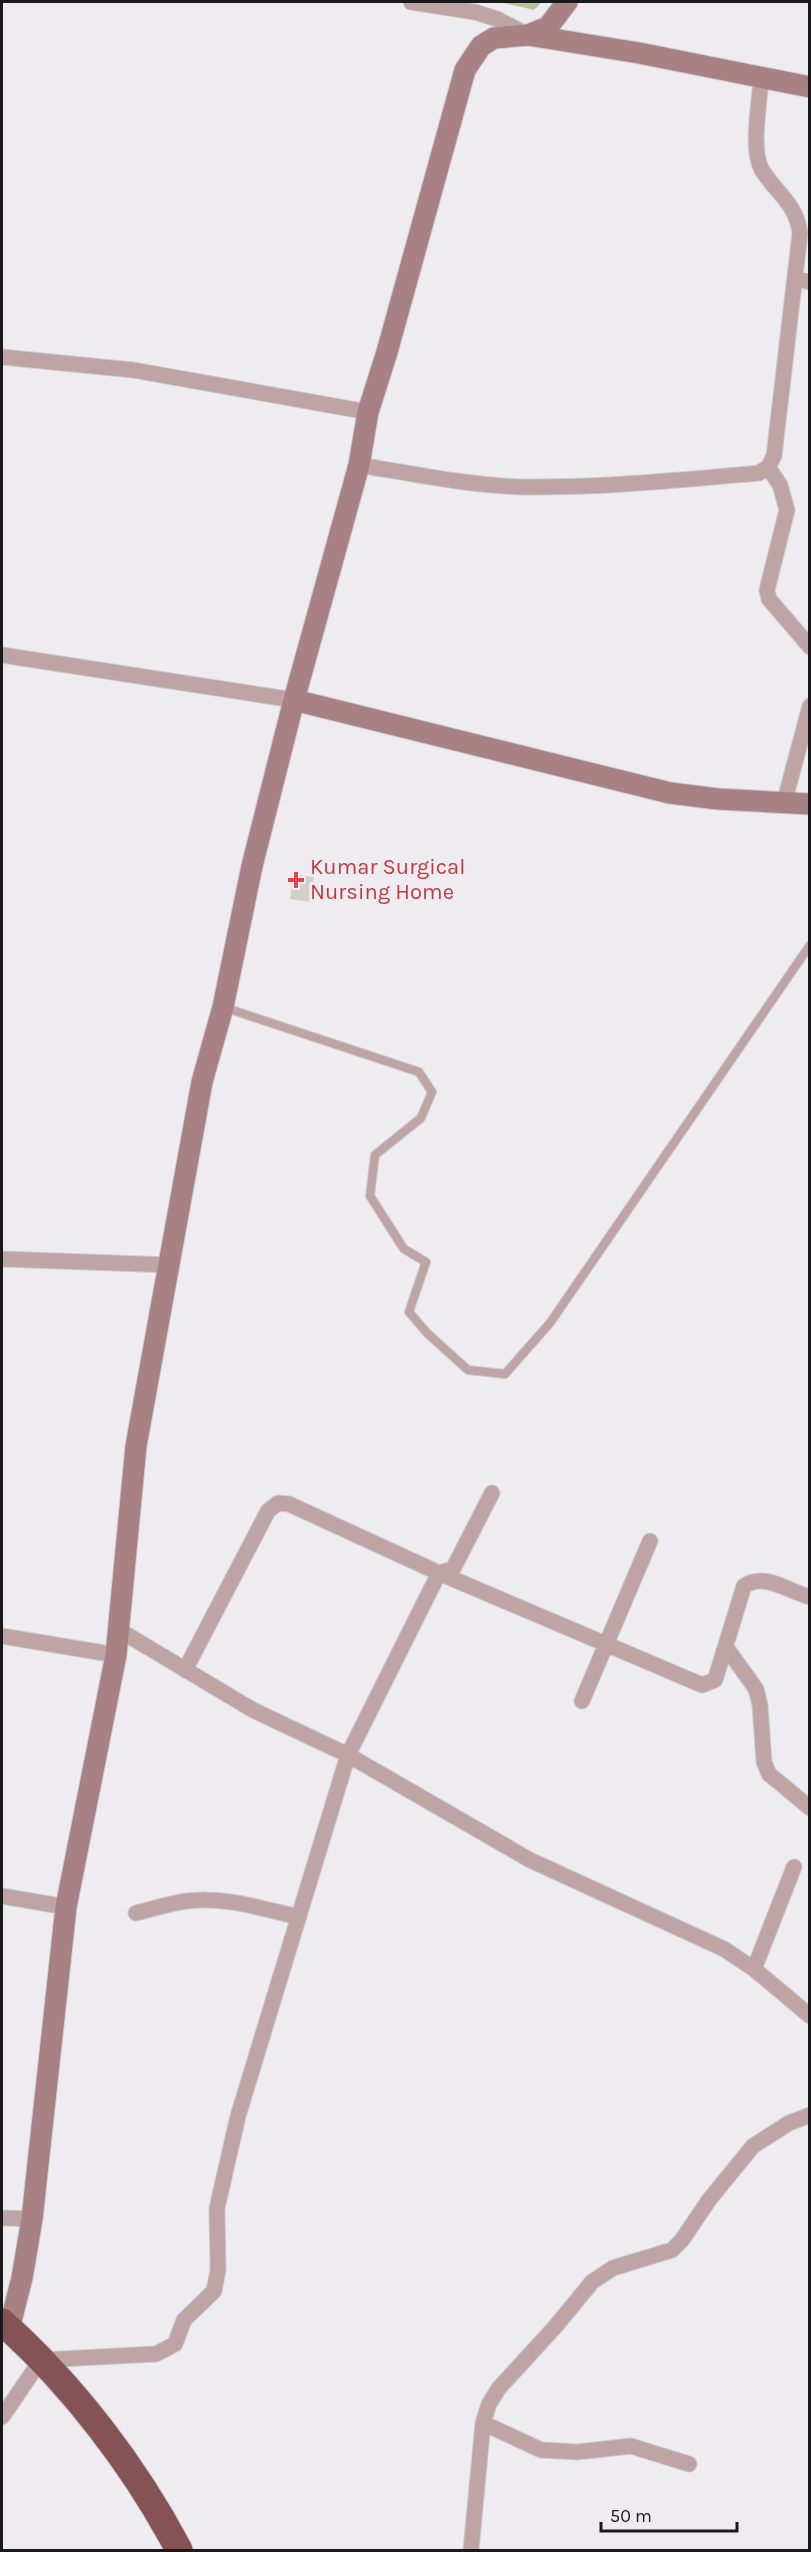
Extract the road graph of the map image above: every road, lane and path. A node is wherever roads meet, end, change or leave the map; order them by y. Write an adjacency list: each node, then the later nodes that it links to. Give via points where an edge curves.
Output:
1 (411, 2): 3 (street, via 475,12)
2 (567, 2): 3 (street, via 548,27)
3 (528, 35): 4 (street); 8 (street, via 494,38 481,46 465,70)
4 (761, 78): 5 (street); 6 (street, via 758,160 798,219)
5 (810, 87)
6 (802, 280): 10 (street, via 774,456)
7 (2, 357): 8 (street, via 133,370)
8 (368, 412): 9 (street)
9 (359, 465): 10 (street, via 464,483 522,487 681,480 759,473); 13 (street)
10 (768, 467): 11 (street, via 780,485 787,510 767,590 769,599)
11 (810, 647)
12 (2, 656): 13 (street)
13 (294, 700): 15 (street, via 670,793); 18 (street, via 252,866)
14 (810, 706): 15 (street)
15 (784, 803): 16 (street)
16 (810, 804)
17 (810, 945): 18 (lane, via 550,1323 505,1374 468,1370 409,1312 426,1262 404,1249 370,1196 375,1155 421,1118 432,1092 419,1071)
18 (223, 1007): 20 (street, via 202,1082)
19 (2, 1259): 20 (street)
20 (170, 1265): 25 (street, via 136,1446)
21 (492, 1493): 23 (street, via 453,1569)
22 (650, 1541): 27 (street)
23 (439, 1573): 27 (street); 30 (street, via 289,1504 278,1503 268,1511); 32 (street)
24 (810, 1597): 28 (street, via 754,1579 744,1586)
25 (119, 1629): 29 (street); 30 (street)
26 (2, 1636): 29 (street)
27 (606, 1645): 28 (street, via 702,1685 715,1680); 31 (street)
28 (726, 1647): 33 (street, via 756,1689 764,1762 769,1774)
29 (117, 1656): 36 (street)
30 (185, 1670): 32 (street, via 253,1710)
31 (582, 1701)
32 (348, 1755): 38 (street); 39 (street, via 530,1860 724,1949)
33 (810, 1808)
34 (794, 1867): 39 (street)
35 (2, 1896): 36 (street)
36 (66, 1907): 43 (street)
37 (136, 1913): 38 (street, via 210,1900)
38 (299, 1917): 45 (street, via 238,2116 217,2208 218,2270 214,2291 184,2320 175,2344 156,2354)
39 (754, 1969): 40 (street)
40 (810, 2016)
41 (810, 2115): 47 (street, via 789,2122 753,2146 672,2250 613,2268 592,2282 499,2388)
42 (2, 2218): 43 (street)
43 (32, 2219): 44 (street, via 22,2277)
44 (5, 2325): 45 (highway)
45 (41, 2360): 46 (street); 49 (highway, via 100,2428)
46 (2, 2417)
47 (483, 2423): 48 (street, via 541,2450 577,2452 631,2446); 50 (street)
48 (688, 2464)
49 (179, 2550)
50 (471, 2550)

